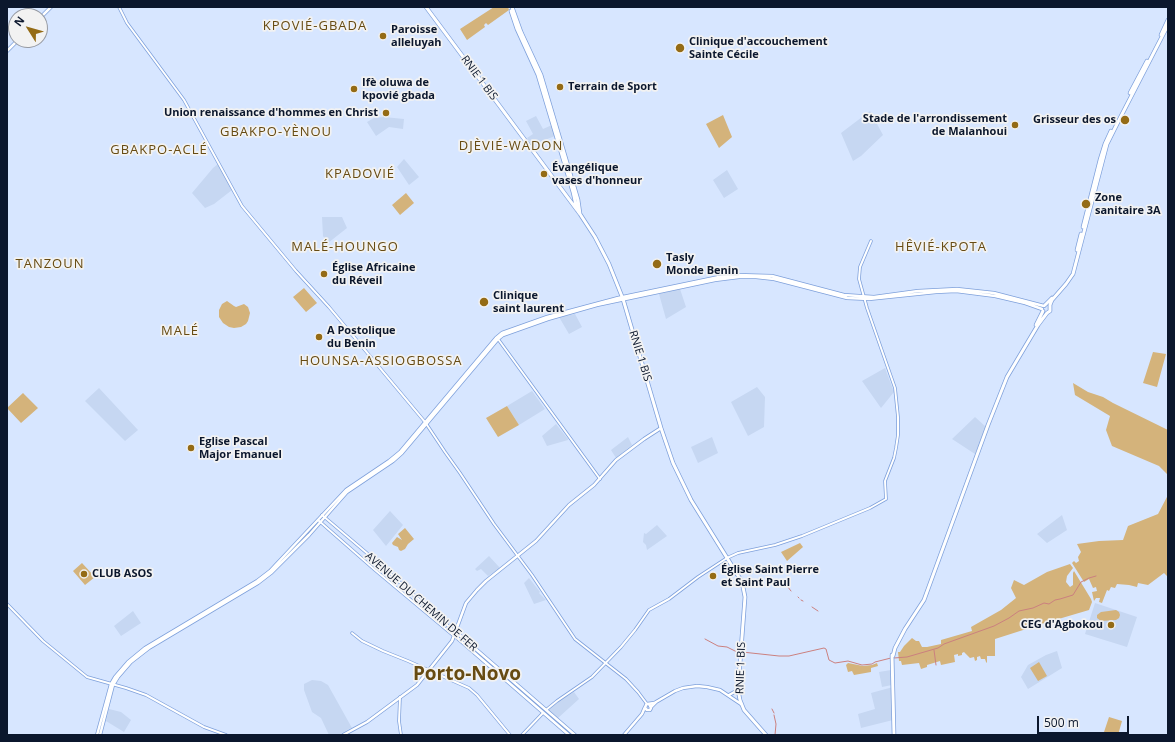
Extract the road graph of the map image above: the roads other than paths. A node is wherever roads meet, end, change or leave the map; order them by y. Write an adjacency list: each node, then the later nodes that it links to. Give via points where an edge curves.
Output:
1 (119, 7): 15 (street, via 131,28 184,100 242,206 330,307)
2 (426, 7): 6 (main road, RNIE 1 BIS)
3 (511, 7): 6 (main road, via 517,29 538,75); 7 (main road, via 540,75)
4 (1168, 20): 12 (main road, via 1105,144 1071,274)
5 (1168, 26): 11 (main road, via 1108,142 1073,274 1052,300)
6 (577, 210): 7 (main road, RNIE 1 BIS)
7 (580, 214): 9 (main road, RNIE 1 BIS, via 604,254)
8 (872, 241): 10 (street, via 859,274)
9 (622, 298): 10 (main road, via 715,280 746,277 774,279 847,298); 14 (main road, via 544,320 505,334); 15 (main road, via 547,317 500,334); 16 (main road, RNIE 1 BIS)
10 (864, 298): 12 (main road, via 957,289 994,293); 21 (street, via 896,394 898,437 894,458 885,481 886,499 802,536)
11 (1050, 307): 12 (main road, via 1048,305); 13 (main road)
12 (1043, 308): 13 (main road); 26 (main road, via 1000,389 923,599 904,629 893,650)
13 (1047, 313): 26 (main road, via 1006,380 924,600 905,629)
14 (498, 340): 15 (main road); 17 (street)
15 (425, 423): 18 (main road, via 397,454 346,490); 20 (street)
16 (661, 428): 17 (main road, via 616,460); 21 (main road, RNIE 1 BIS, via 684,488)
17 (600, 479): 20 (main road, via 572,502)
18 (323, 516): 19 (main road); 23 (street, AVENUE DU CHEMIN DE FER)
19 (319, 521): 25 (street, AVENUE DU CHEMIN DE FER); 29 (main road, via 262,578 141,651 126,663)
20 (517, 557): 23 (main road, via 468,599); 27 (street, via 575,639)
21 (727, 558): 27 (street, via 649,610); 30 (main road, RNIE 1 BIS, via 742,582 745,597)
22 (7, 604): 29 (street, via 43,641 87,677)
23 (456, 632): 25 (main road); 37 (main road, AVENUE DU CHEMIN DE FER)
24 (352, 633): 28 (street, via 364,642)
25 (455, 636): 28 (main road); 39 (main road, AVENUE DU CHEMIN DE FER)
26 (892, 658): 51 (main road, via 896,703)
27 (606, 663): 35 (street, via 626,679); 37 (street, via 592,677)
28 (429, 671): 32 (main road, via 417,685); 45 (street, via 470,689)
29 (112, 684): 41 (main road); 42 (street, via 146,695 204,727)
30 (738, 690): 31 (main road); 34 (main road, RNIE 1 BIS)
31 (729, 695): 33 (main road, via 715,688 682,688); 34 (main road)
32 (400, 698): 43 (main road, via 367,722); 44 (street)
33 (656, 702): 35 (main road); 36 (main road)
34 (741, 704): 50 (main road, RNIE 1 BIS)
35 (647, 705): 36 (main road); 38 (main road); 40 (main road)
36 (651, 707): 38 (main road)
37 (546, 710): 39 (street); 48 (main road, AVENUE DU CHEMIN DE FER)
38 (648, 710): 40 (main road)
39 (543, 713): 46 (street); 47 (main road, AVENUE DU CHEMIN DE FER)
40 (642, 714): 49 (main road)
41 (98, 735)
42 (226, 735)
43 (343, 735)
44 (401, 735)
45 (510, 735)
46 (522, 735)
47 (569, 735)
48 (575, 735)
49 (624, 735)
50 (766, 735)
51 (895, 735)

